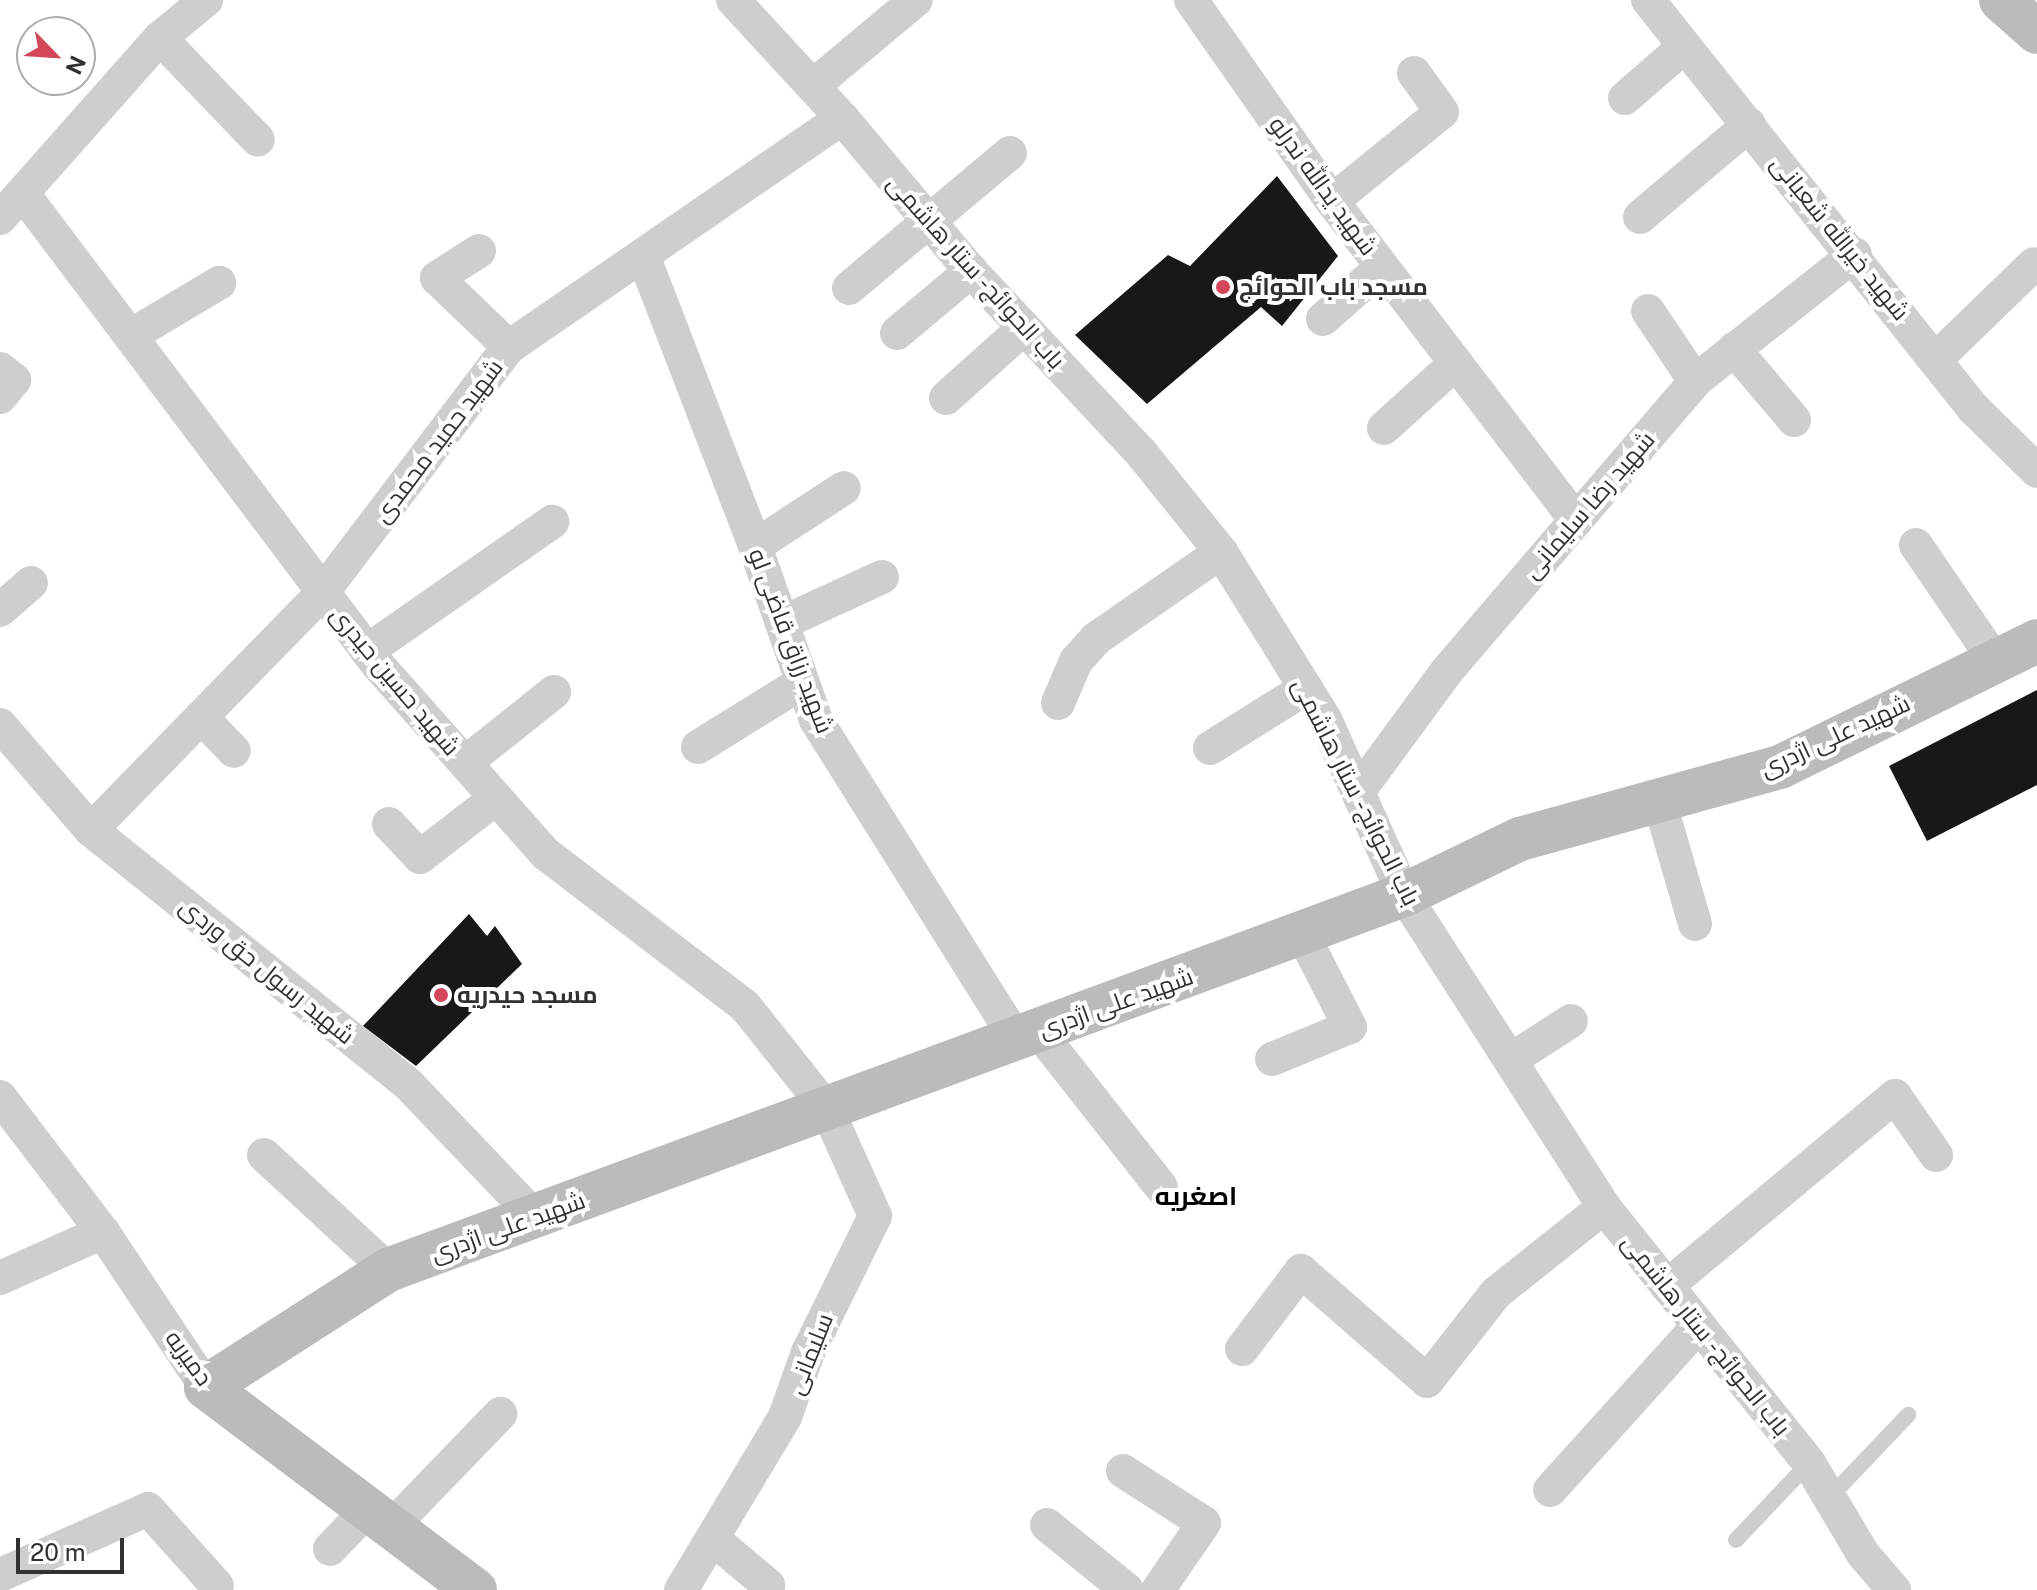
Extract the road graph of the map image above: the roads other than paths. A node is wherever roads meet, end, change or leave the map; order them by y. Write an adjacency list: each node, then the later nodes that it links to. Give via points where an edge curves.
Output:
1 (206, 0): 8 (street)
2 (733, 0): 11 (street, باب الحوائج - ستار هاشمی)
3 (916, 0): 11 (street)
4 (1191, 0): 17 (street, شهید یدالله ندرلو)
5 (1648, 0): 9 (street, شهید خیرالله شعبانی)
6 (2001, 0): 7 (street)
7 (2037, 32)
8 (160, 38): 15 (street); 18 (street)
9 (1685, 46): 12 (street); 14 (street, شهید خیرالله شعبانی)
10 (1414, 73): 17 (street, via 1442,112)
11 (813, 86): 13 (street, باب الحوائج - ستار هاشمی)
12 (1625, 98)
13 (842, 118): 20 (street, باب الحوائج - ستار هاشمی); 23 (street, شهید حمید محمدی)
14 (1749, 125): 19 (street); 22 (street, شهید خیرالله شعبانی)
15 (258, 140)
16 (1010, 153): 20 (street)
17 (1332, 201): 25 (street, شهید یدالله ندرلو)
18 (12, 207): 33 (street, شهید حسین حیدری)
19 (1640, 217)
20 (926, 221): 26 (street, باب الحوائج - ستار هاشمی); 28 (street)
21 (479, 251): 34 (street, via 437,278)
22 (1855, 254): 35 (street, شهید رضا سلیمانی); 36 (street, شهید خیرالله شعبانی)
23 (644, 258): 34 (street, شهید حمید محمدی); 49 (street, شهید رزاق قاضی لو)
24 (2034, 264): 36 (street)
25 (1382, 267): 30 (street); 37 (street, شهید یدالله ندرلو)
26 (971, 271): 31 (street, باب الحوائج - ستار هاشمی); 32 (street)
27 (219, 283): 33 (street)
28 (849, 288)
29 (1648, 311): 39 (street)
30 (1323, 319)
31 (1024, 328): 41 (street); 50 (street, باب الحوائج - ستار هاشمی, via 1142,454)
32 (897, 333)
33 (130, 336): 53 (street, شهید حسین حیدری)
34 (509, 347): 53 (street, شهید حمید محمدی)
35 (1734, 349): 39 (street, شهید رضا سلیمانی); 42 (street)
36 (1936, 359): 44 (street, شهید خیرالله شعبانی, via 1973,408)
37 (1456, 363): 43 (street); 46 (street, شهید یدالله ندرلو)
38 (0, 369): 40 (street, via 14,380)
39 (1695, 381): 46 (street, شهید رضا سلیمانی)
40 (0, 397)
41 (946, 398)
42 (1794, 420)
43 (1384, 428)
44 (2037, 471)
45 (844, 488): 49 (street)
46 (1576, 520): 69 (street, شهید رضا سلیمانی, via 1446,672)
47 (552, 522): 57 (street)
48 (1916, 545): 58 (street)
49 (755, 546): 55 (street, شهید رزاق قاضی لو)
50 (1221, 552): 60 (street, باب الحوائج - ستار هاشمی); 62 (street, via 1097,638 1076,661)
51 (882, 577): 55 (street)
52 (31, 583): 54 (street)
53 (322, 593): 57 (street, شهید حسین حیدری); 63 (street, شهید حمید محمدی)
54 (0, 610)
55 (782, 623): 59 (street, شهید رزاق قاضی لو)
56 (2037, 641): 58 (street, شهید علی اژدری)
57 (367, 651): 68 (street, شهید حسین حیدری)
58 (1995, 661): 71 (street, شهید علی اژدری, via 1780,767)
59 (803, 682): 65 (street); 78 (street, شهید رزاق قاضی لو, via 816,720)
60 (1306, 688): 66 (street); 69 (street, باب الحوائج - ستار هاشمی)
61 (554, 692): 68 (street)
62 (1058, 703)
63 (201, 717): 67 (street); 73 (street, شهید حمید محمدی)
64 (0, 725): 73 (street, شهید رسول حق وردی)
65 (698, 747)
66 (1210, 748)
67 (234, 751)
68 (465, 763): 70 (street, شهید حسین حیدری)
69 (1358, 792): 74 (street, باب الحوائج - ستار هاشمی)
70 (496, 798): 72 (street, via 420,857); 82 (street, شهید حسین حیدری, via 546,854 745,1006)
71 (1659, 800): 74 (street, شهید علی اژدری, via 1520,839); 75 (street)
72 (389, 824)
73 (91, 830): 87 (street, شهید رسول حق وردی, via 410,1086)
74 (1404, 895): 76 (street, شهید علی اژدری); 80 (street, باب الحوائج - ستار هاشمی)
75 (1695, 924)
76 (1302, 933): 78 (street, شهید علی اژدری); 79 (street, via 1350,1027)
77 (1571, 1021): 80 (street)
78 (1028, 1035): 82 (street, شهید علی اژدری); 85 (street, شهید رزاق قاضی لو)
79 (1272, 1059)
80 (1512, 1059): 86 (street, باب الحوائج - ستار هاشمی)
81 (0, 1097): 88 (street, دمیریه)
82 (827, 1109): 87 (street, شهید علی اژدری); 103 (street, سلیمانی, via 875,1216 808,1352 785,1417)
83 (264, 1155): 89 (street)
84 (1936, 1155): 91 (street, via 1895,1096)
85 (1161, 1187)
86 (1604, 1207): 91 (street, باب الحوائج - ستار هاشمی); 93 (street, via 1496,1293 1427,1381 1301,1271)
87 (536, 1218): 89 (street, شهید علی اژدری)
88 (103, 1232): 90 (street); 94 (street, دمیریه)
89 (388, 1270): 94 (street, شهید علی اژدری)
90 (0, 1278)
91 (1667, 1286): 92 (street, باب الحوائج - ستار هاشمی)
92 (1699, 1325): 97 (street, باب الحوائج - ستار هاشمی); 99 (street)
93 (1242, 1349)
94 (206, 1387): 101 (street, دمیریه)
95 (500, 1414): 101 (street)
96 (1908, 1415): 100 (lane)
97 (1809, 1463): 100 (street, باب الحوائج - ستار هاشمی); 104 (lane)
98 (1123, 1471): 112 (street, via 1204,1523)
99 (1550, 1490)
100 (1829, 1498): 113 (street, باب الحوائج - ستار هاشمی, via 1863,1554)
101 (380, 1518): 105 (street); 109 (street, دمیریه)
102 (1047, 1525): 111 (street)
103 (713, 1539): 107 (street); 110 (street, سلیمانی)
104 (1736, 1540)
105 (330, 1549)
106 (0, 1575): 108 (street, via 148,1509)
107 (768, 1585)
108 (217, 1586)
109 (475, 1590)
110 (681, 1590)
111 (1127, 1590)
112 (1158, 1590)
113 (1894, 1590)

